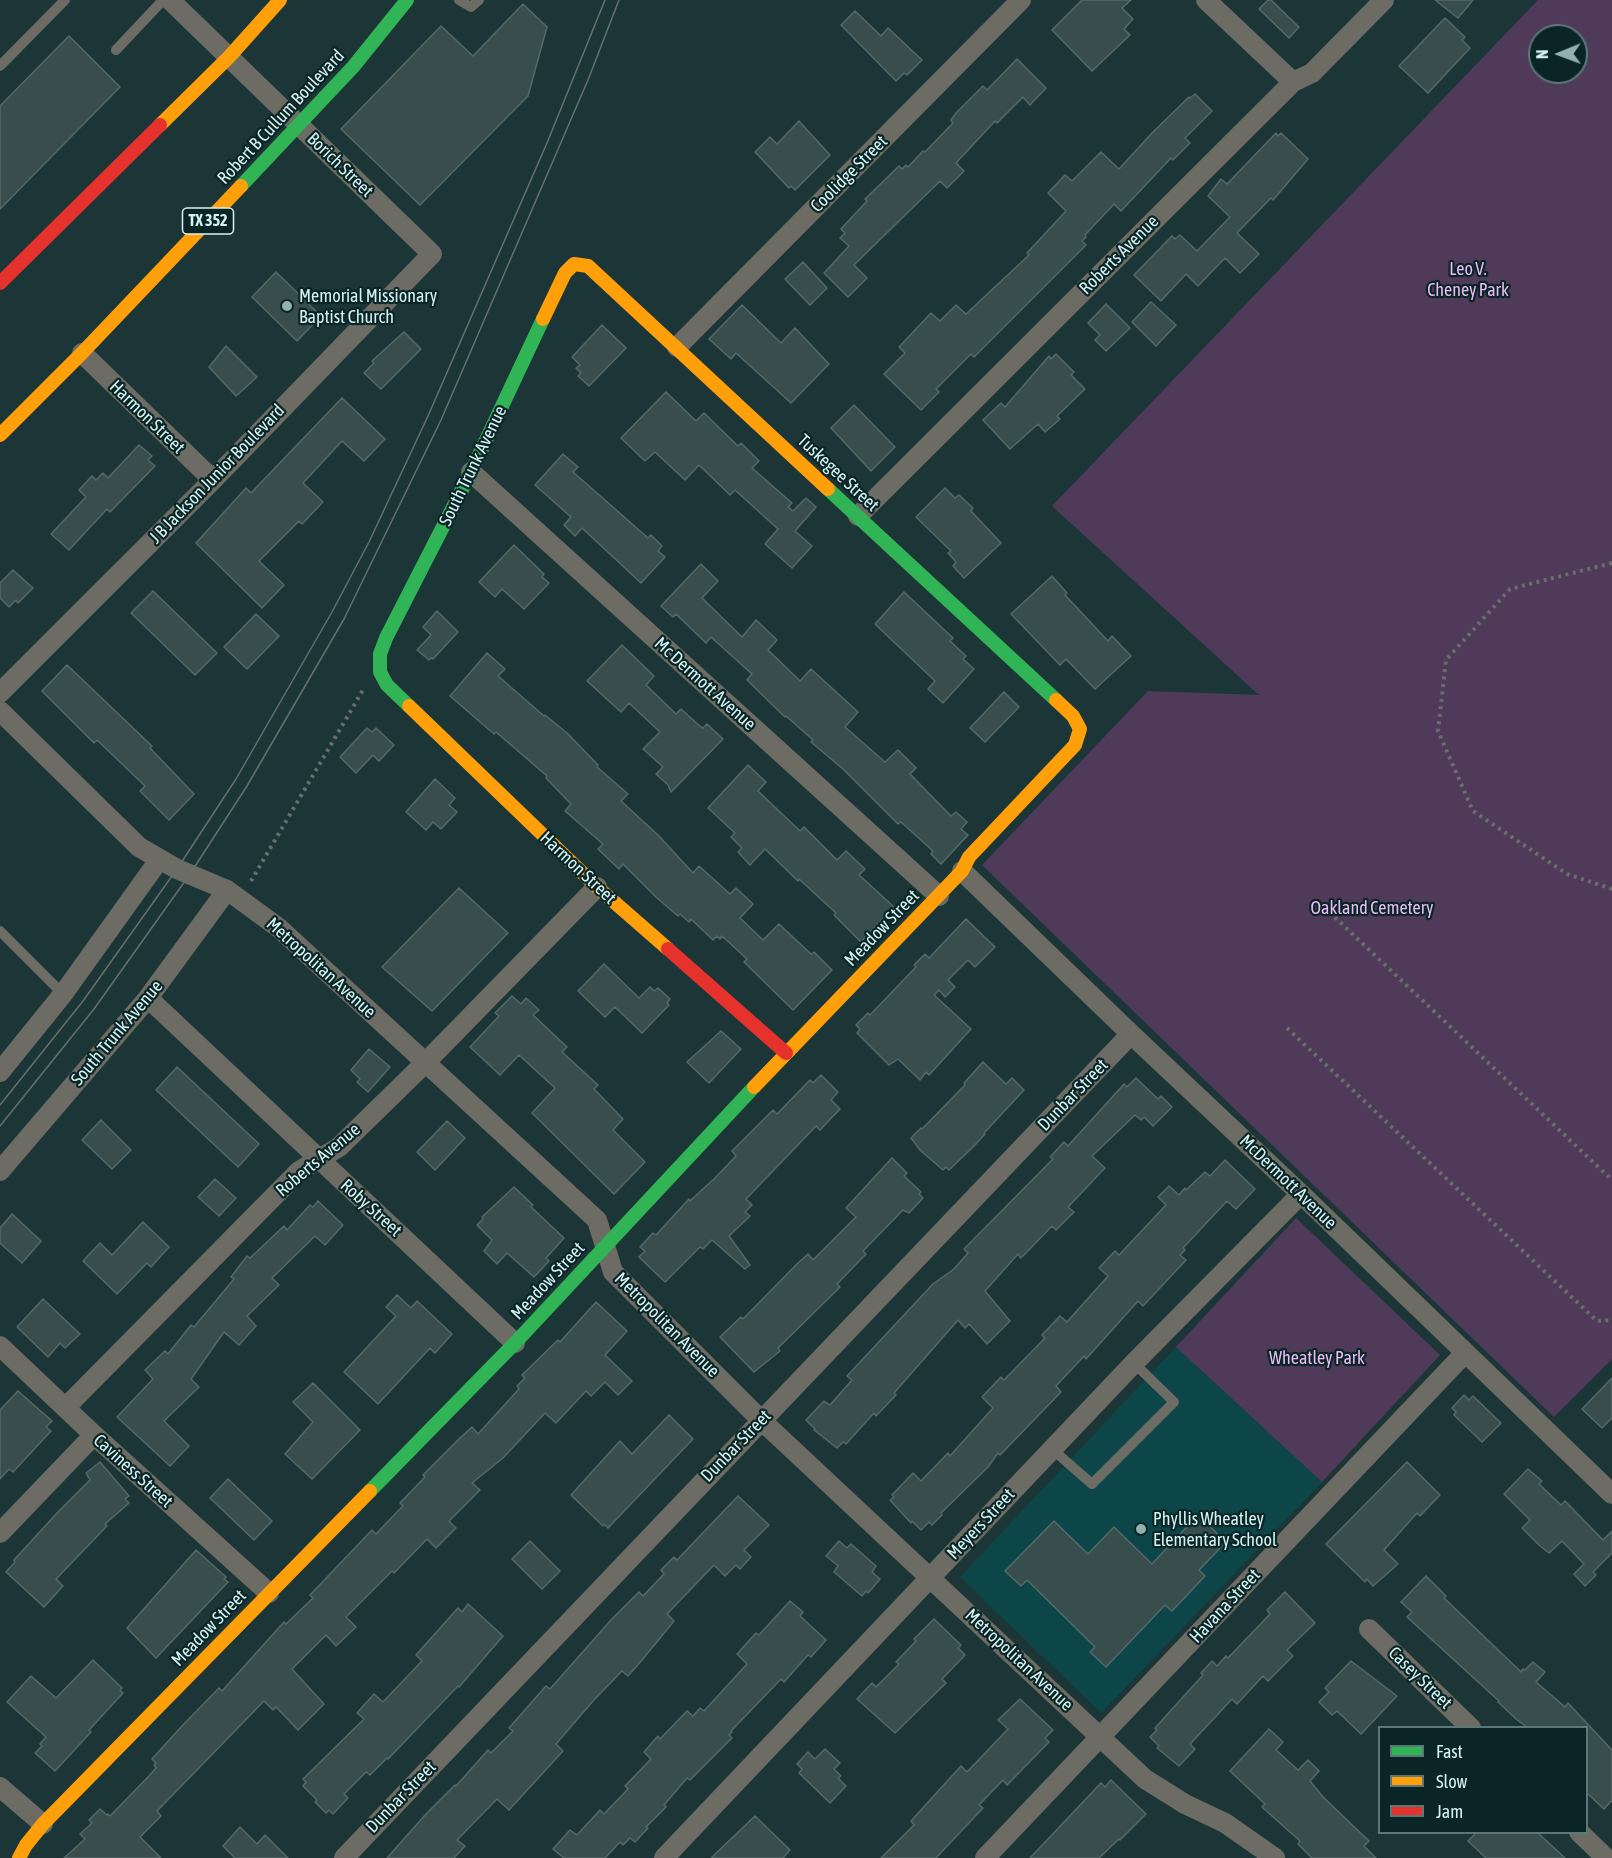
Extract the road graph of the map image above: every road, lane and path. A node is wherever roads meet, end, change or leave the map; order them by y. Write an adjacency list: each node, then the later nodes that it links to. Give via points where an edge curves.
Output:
1 (65, 0): 13 (lane)
2 (163, 0): 11 (lane)
3 (170, 0): 12 (street, Borich Street)
4 (280, 0): 12 (street)
5 (408, 0): 15 (street, Robert B Cullum Boulevard / TX 352)
6 (459, 0): 7 (lane, via 471,7)
7 (479, 0)
8 (1021, 0): 19 (street, Coolidge Street)
9 (1206, 0): 14 (street)
10 (1384, 0): 14 (street, Roberts Avenue, via 1312,73)
11 (116, 50)
12 (229, 57): 15 (street, Borich Street); 18 (street)
13 (0, 66)
14 (1293, 82): 24 (street, Roberts Avenue)
15 (298, 126): 16 (street, Borich Street); 20 (street, Robert B Cullum Boulevard / TX 352)
16 (432, 254): 23 (street, J B Jackson Junior Boulevard)
17 (574, 264): 19 (street, Tuskegee Street, via 588,266); 22 (street, South Trunk Avenue, via 565,273)
18 (1, 279)
19 (677, 347): 24 (street, Tuskegee Street)
20 (82, 353): 21 (street, Robert B Cullum Boulevard / TX 352); 23 (street, Harmon Street)
21 (0, 435)
22 (471, 472): 26 (street, South Trunk Avenue, via 386,638 380,654); 36 (street, Mc Dermott Avenue)
23 (213, 480): 27 (street, J B Jackson Junior Boulevard)
24 (858, 516): 29 (street, Tuskegee Street)
25 (1612, 563): 34 (path, via 1510,589 1446,660 1438,731 1473,811 1567,874)
26 (380, 672): 32 (path, via 361,692); 33 (street, Harmon Street, via 387,685)
27 (0, 693)
28 (0, 711): 30 (street, Metropolitan Avenue, via 139,847)
29 (1073, 716): 31 (street, Meadow Street, via 1080,729 1076,745 969,857)
30 (159, 860): 35 (street, Metropolitan Avenue); 39 (street)
31 (962, 871): 36 (street, Meadow Street); 42 (street, McDermott Avenue)
32 (251, 881)
33 (597, 887): 43 (street, Harmon Street); 44 (street, Roberts Avenue)
34 (1612, 889)
35 (227, 890): 40 (street, South Trunk Avenue); 44 (street, Metropolitan Avenue, via 279,928)
36 (939, 896): 43 (street, Meadow Street)
37 (1324, 907): 48 (path)
38 (0, 931): 39 (lane)
39 (63, 994): 45 (street)
40 (148, 998): 46 (street, Roby Street); 47 (street, South Trunk Avenue)
41 (1287, 1028): 51 (path, via 1597,1321)
42 (1131, 1034): 49 (street, McDermott Avenue); 57 (street, Dunbar Street)
43 (786, 1053): 50 (street, Meadow Street)
44 (426, 1062): 46 (street, Roberts Avenue, via 339,1147); 50 (street, Metropolitan Avenue, via 597,1220)
45 (0, 1072)
46 (318, 1160): 52 (street, Roby Street); 56 (street, Roberts Avenue, via 299,1171)
47 (0, 1171)
48 (1612, 1180)
49 (1301, 1194): 54 (street, McDermott Avenue); 55 (street, Meyers Street)
50 (604, 1247): 52 (street, Meadow Street); 57 (street, Metropolitan Avenue, via 613,1272)
51 (1612, 1320)
52 (515, 1343): 63 (street, Meadow Street)
53 (0, 1346): 56 (street, Caviness Street)
54 (1465, 1353): 60 (street, McDermott Avenue); 66 (street, Havana Street)
55 (1134, 1363): 59 (street, Meyers Street); 59 (lane, via 1174,1402 1092,1485)
56 (66, 1407): 58 (street, Caviness Street)
57 (761, 1420): 62 (street, Metropolitan Avenue); 71 (street, Dunbar Street)
58 (94, 1435): 61 (street); 63 (street, Caviness Street)
59 (1052, 1449): 62 (street, Meyers Street)
60 (1612, 1494)
61 (0, 1533)
62 (931, 1577): 66 (street, Metropolitan Avenue); 72 (street, Meyers Street)
63 (269, 1593): 68 (street, Meadow Street)
64 (1370, 1629): 65 (street, Casey Street)
65 (1469, 1726)
66 (1101, 1737): 73 (street, Havana Street); 74 (street, Metropolitan Avenue, via 1145,1779 1225,1823)
67 (0, 1786): 68 (street)
68 (43, 1824): 70 (street, Meadow Street)
69 (1580, 1834): 75 (street)
70 (19, 1858)
71 (344, 1858)
72 (664, 1858)
73 (986, 1858)
74 (1275, 1858)
75 (1606, 1858)

